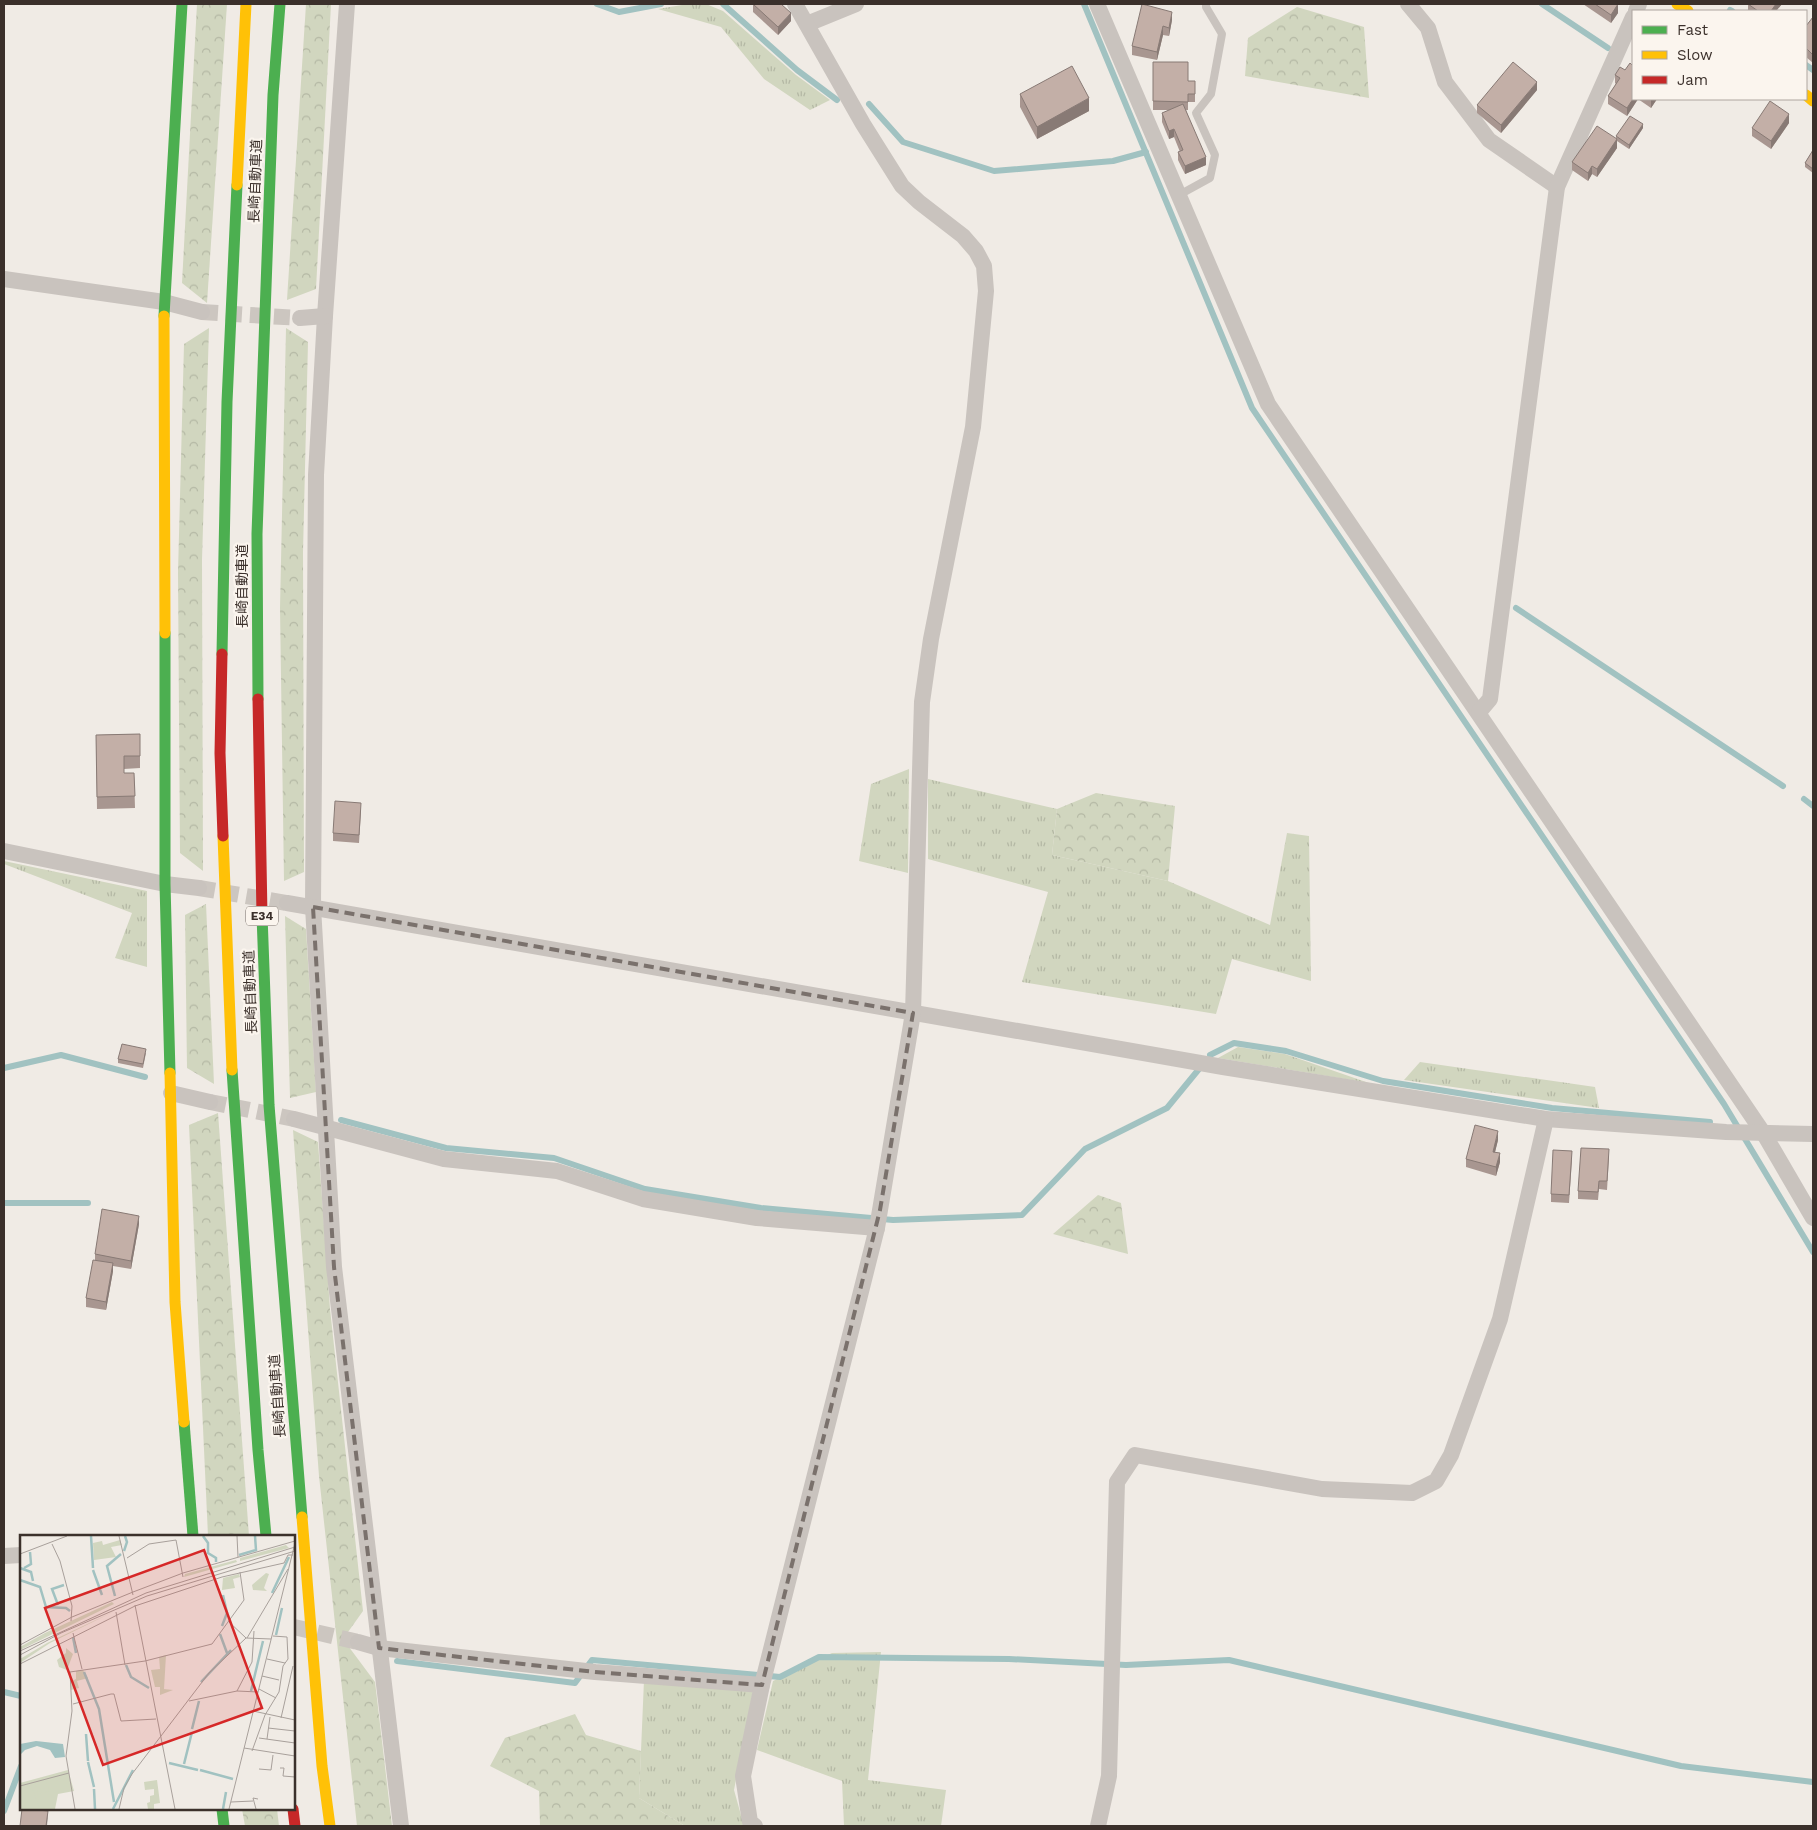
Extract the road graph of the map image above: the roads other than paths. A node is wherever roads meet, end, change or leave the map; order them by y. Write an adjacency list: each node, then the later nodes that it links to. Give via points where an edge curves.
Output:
1 (182, 4): 15 (main road)
2 (246, 4): 36 (main road, 長崎自動車道 / E34, via 227,402 220,753 233,1083)
3 (280, 4): 46 (main road, 長崎自動車道 / E34, via 273,95 257,534 260,870 269,1105 321,1756)
4 (347, 4): 17 (street)
5 (795, 4): 11 (street)
6 (856, 4): 11 (street)
7 (1097, 4): 13 (street)
8 (1206, 4): 13 (lane, via 1222,34 1211,94 1196,113 1215,155 1210,178)
9 (1408, 4): 12 (street, via 1428,28 1445,82 1490,140)
10 (1632, 19): 12 (street)
11 (807, 24): 25 (street, via 902,186 962,236 984,266 986,291 973,427 931,639 922,702)
12 (1557, 186): 19 (street, via 1490,699)
13 (1179, 195): 19 (street, via 1268,404)
14 (4, 279): 15 (street)
15 (164, 302): 16 (street); 21 (main road)
16 (202, 312)
17 (325, 316): 18 (street); 24 (street, via 316,475)
18 (300, 318)
19 (1479, 712): 31 (street)
20 (4, 851): 21 (street)
21 (166, 884): 22 (street); 26 (main road)
22 (199, 888)
23 (286, 903): 24 (street)
24 (313, 907): 25 (street); 30 (street)
25 (913, 1013): 28 (street); 34 (street)
26 (171, 1093): 27 (street); 35 (main road, via 175,1302)
27 (210, 1102)
28 (1546, 1119): 31 (street); 49 (street, via 1500,1318 1451,1455 1436,1481 1412,1493 1322,1489 1135,1455 1117,1482 1110,1776)
29 (294, 1120): 30 (street)
30 (326, 1126): 34 (street, via 444,1159 557,1171 643,1198 758,1218); 40 (street, via 334,1267)
31 (1764, 1134): 32 (street); 33 (street)
32 (1813, 1134)
33 (1813, 1218)
34 (877, 1228): 41 (street)
35 (192, 1535)
36 (266, 1535)
37 (20, 1555): 38 (street)
38 (4, 1556)
39 (358, 1642): 40 (street)
40 (379, 1648): 41 (street, via 595,1672); 47 (street)
41 (762, 1685): 48 (street, via 743,1776 750,1822)
42 (222, 1810): 44 (main road)
43 (293, 1810): 45 (main road)
44 (224, 1826)
45 (295, 1826)
46 (330, 1826)
47 (401, 1826)
48 (755, 1826)
49 (1098, 1826)

